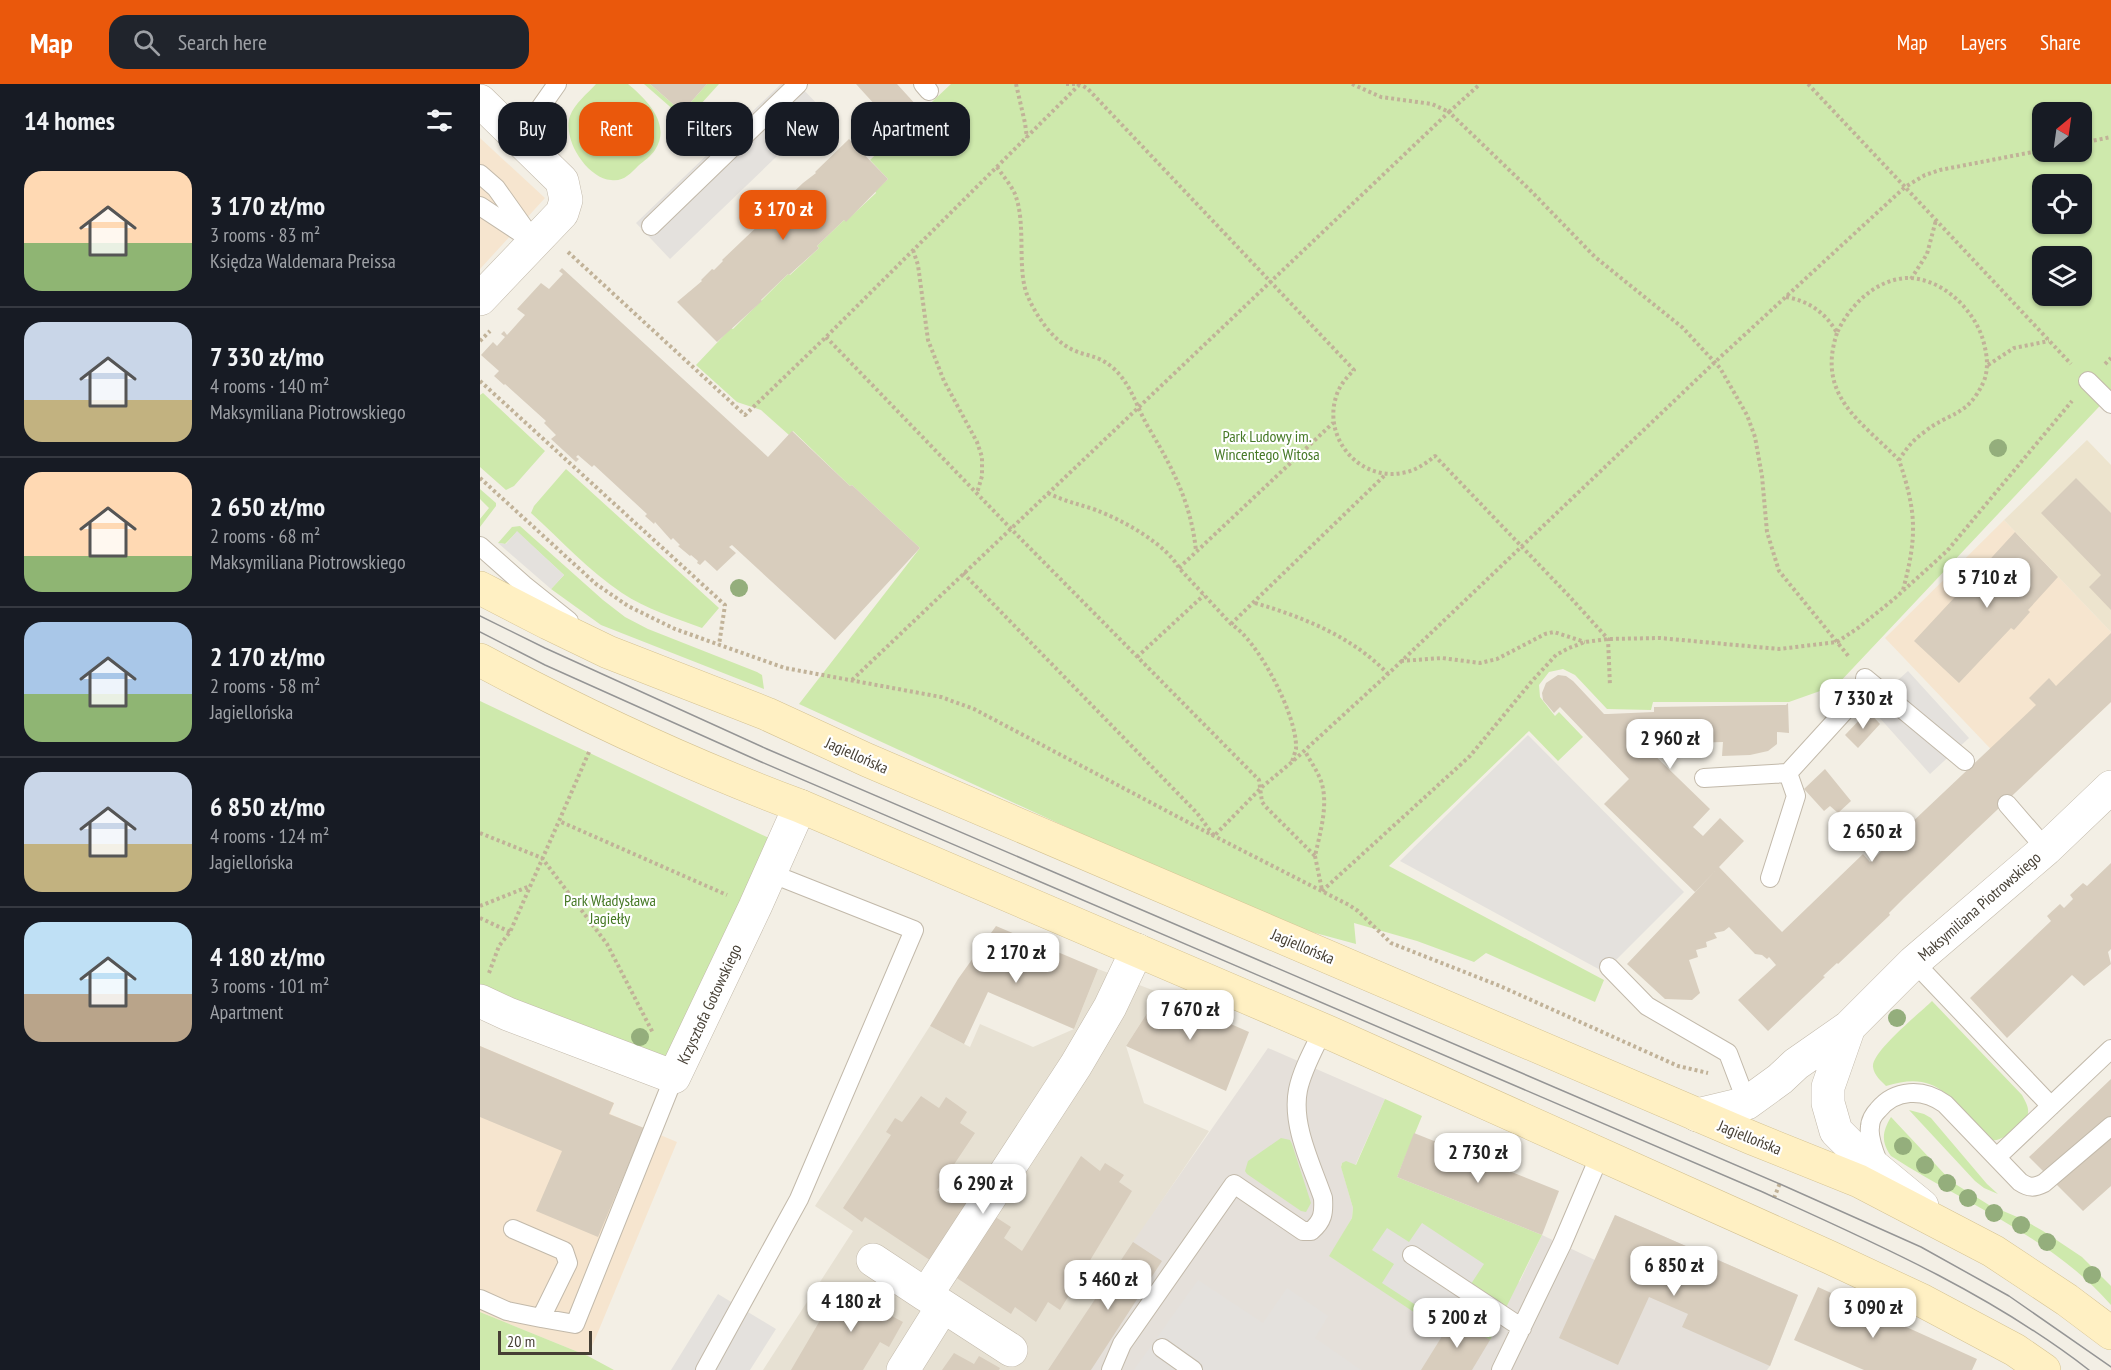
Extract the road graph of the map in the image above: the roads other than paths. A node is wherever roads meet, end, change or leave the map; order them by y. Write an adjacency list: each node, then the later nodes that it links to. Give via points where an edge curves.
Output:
1 (557, 84): 4 (lane)
2 (798, 84): 9 (lane)
3 (480, 101): 5 (street)
4 (544, 102)
5 (498, 118)
6 (537, 156): 10 (street, via 562,181 567,200)
7 (480, 174): 10 (lane)
8 (480, 206): 10 (lane)
9 (651, 226)
10 (550, 246): 11 (street)
11 (488, 312)
12 (2088, 381): 13 (lane)
13 (2111, 404)
14 (480, 546): 16 (lane)
15 (480, 588): 16 (main road, Jagiellońska)
16 (608, 652): 37 (main road, Jagiellońska, via 759,710 867,760)
17 (480, 660): 23 (main road, via 601,721 736,782)
18 (1965, 761): 19 (lane, via 1868,680)
19 (1788, 773): 20 (lane); 26 (lane, via 1796,796)
20 (1704, 778)
21 (2111, 787): 24 (street, Maksymiliana Piotrowskiego)
22 (2007, 804): 24 (lane)
23 (800, 806): 25 (street, Krzysztofa Gotowskiego); 27 (main road)
24 (2046, 849): 28 (street, Maksymiliana Piotrowskiego)
25 (770, 873): 34 (street, Krzysztofa Gotowskiego); 53 (lane, via 914,930 799,1199)
26 (1770, 878)
27 (1137, 950): 32 (main road); 47 (street, via 1110,1007)
28 (1914, 962): 31 (street, Maksymiliana Piotrowskiego); 36 (lane)
29 (1609, 967): 35 (lane, via 1647,1006 1728,1053)
30 (484, 991): 34 (street, Krzysztofa Gotowskiego, via 508,1014)
31 (1849, 1027): 35 (street, Maksymiliana Piotrowskiego); 41 (street, Maksymiliana Piotrowskiego, via 1828,1087 1828,1103 1836,1131)
32 (1323, 1030): 39 (main road); 55 (lane, via 1298,1089 1296,1106 1297,1121 1323,1198 1320,1223 1311,1231 1303,1231 1234,1184 1122,1344)
33 (2111, 1048): 36 (lane)
34 (674, 1077): 48 (lane, via 575,1324)
35 (1747, 1103): 37 (street, Maksymiliana Piotrowskiego)
36 (2050, 1106): 40 (lane)
37 (1697, 1115): 42 (main road, Jagiellońska, via 1859,1181)
38 (2111, 1126): 40 (lane, via 2038,1186 2020,1182)
39 (1600, 1155): 49 (lane); 58 (main road, via 1923,1301 2015,1350)
40 (1997, 1156): 41 (lane, via 1938,1099 1895,1095 1874,1115 1870,1127 1875,1155)
41 (1884, 1174): 42 (street, Maksymiliana Piotrowskiego)
42 (1944, 1225): 50 (main road, Jagiellońska, via 1993,1251)
43 (513, 1229): 48 (lane, via 564,1251 568,1263)
44 (1412, 1255): 49 (lane)
45 (873, 1260): 47 (street)
46 (480, 1299): 48 (lane, via 507,1311)
47 (934, 1300): 52 (street); 54 (street)
48 (541, 1318)
49 (1522, 1328): 57 (lane)
50 (2111, 1333)
51 (1162, 1348): 56 (lane)
52 (1011, 1350)
53 (705, 1370)
54 (903, 1370)
55 (1111, 1370)
56 (1193, 1370)
57 (1501, 1370)
58 (2044, 1370)

